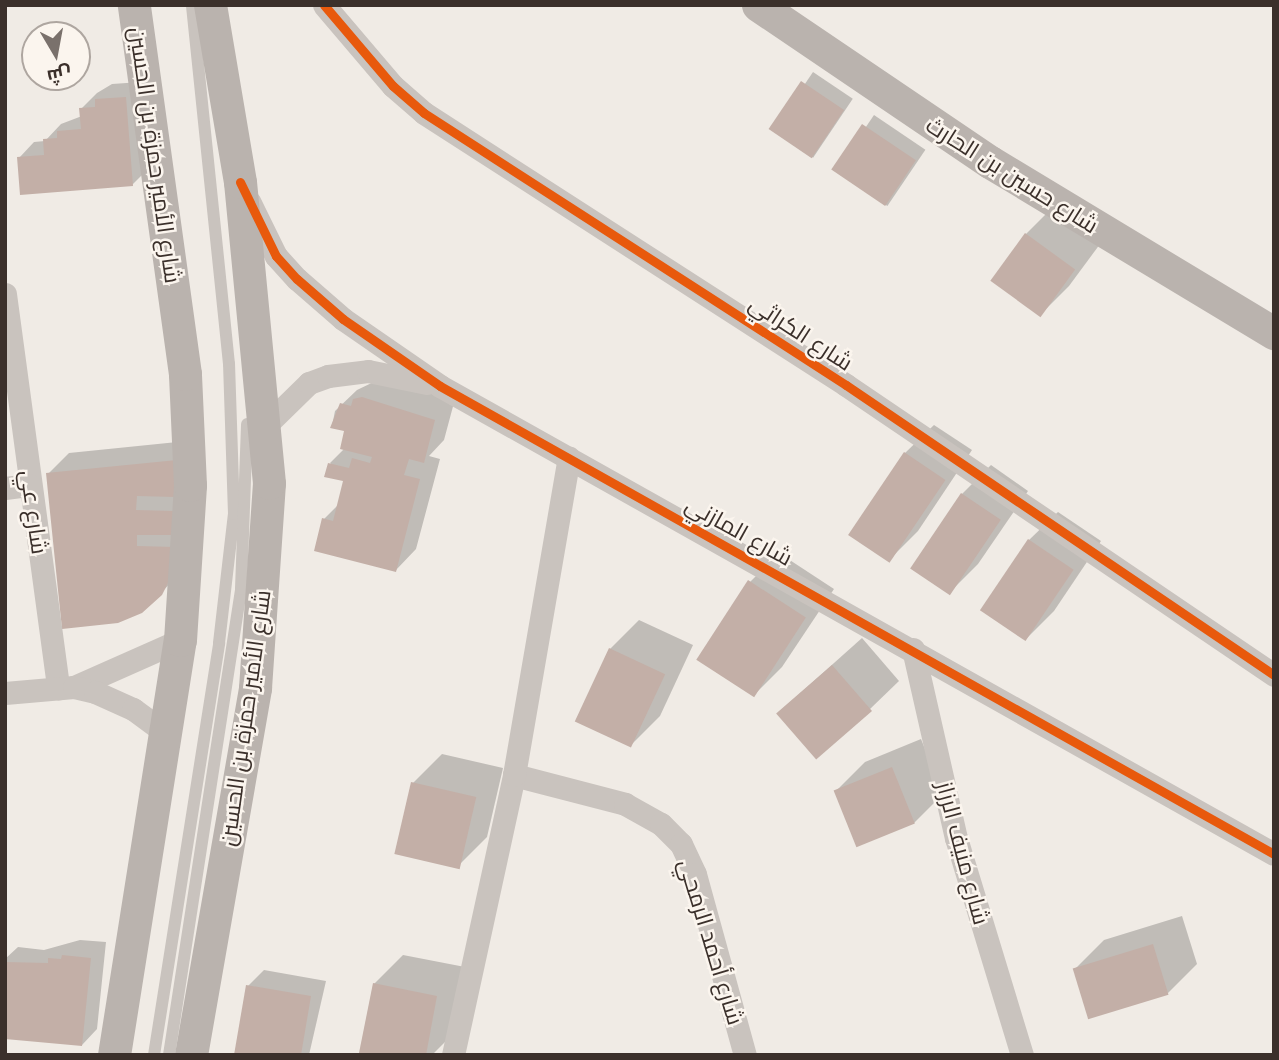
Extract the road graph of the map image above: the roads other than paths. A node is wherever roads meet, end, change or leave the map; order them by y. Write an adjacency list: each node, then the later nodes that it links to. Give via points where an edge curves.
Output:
1 (192, 5): 25 (lane, via 233,414 234,514 219,643)
2 (207, 5): 7 (main road, شارع الأمير حمزة بن الحسين); 26 (lane, via 248,432 248,484 234,642)
3 (224, 5): 7 (main road)
4 (324, 5): 18 (street, شارع الكراثي, via 393,86 424,113 846,384)
5 (758, 5): 10 (main road, شارع حسين بن الحارث, via 990,162)
6 (133, 8): 16 (main road, شارع الأمير حمزة بن الحسين, via 189,422 189,547)
7 (214, 43): 8 (main road, شارع الأمير حمزة بن الحسين)
8 (240, 182): 11 (street, شارع المازني, via 276,256 297,279 343,319); 12 (main road, شارع الأمير حمزة بن الحسين)
9 (5, 294): 14 (street, شارع عي)
10 (1274, 333)
11 (440, 386): 12 (street, شارع المازني, via 368,371 328,376 309,383); 13 (street, شارع المازني)
12 (266, 425): 27 (main road, شارع الأمير حمزة بن الحسين, via 267,557 255,688)
13 (569, 458): 17 (street, شارع المازني); 22 (street)
14 (30, 485): 15 (street); 19 (street, شارع عي)
15 (5, 488)
16 (180, 640): 19 (street); 21 (main road, شارع الأمير حمزة بن الحسين)
17 (913, 649): 23 (street, شارع المازني); 30 (street, شارع منيف الرزاز, via 956,838)
18 (1270, 665)
19 (66, 688): 20 (street); 21 (street, via 133,709)
20 (5, 693)
21 (167, 734): 24 (main road, شارع الأمير حمزة بن الحسين)
22 (514, 775): 28 (street); 29 (street, شارع أحمد الرمحي, via 625,804 661,824 681,844 695,874)
23 (1274, 854)
24 (114, 1055)
25 (154, 1055)
26 (169, 1055)
27 (191, 1055)
28 (453, 1055)
29 (745, 1055)
30 (1022, 1055)

